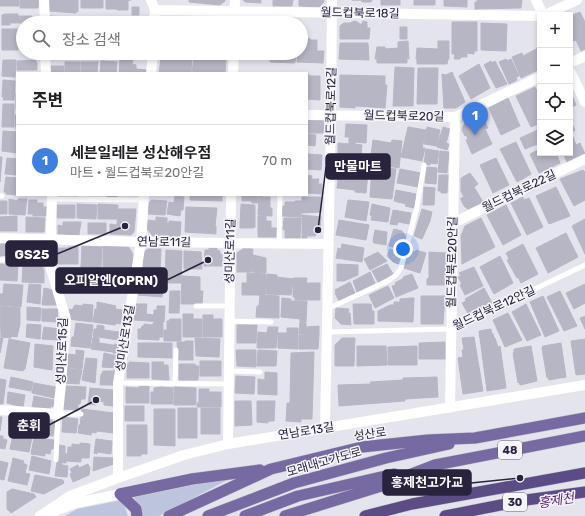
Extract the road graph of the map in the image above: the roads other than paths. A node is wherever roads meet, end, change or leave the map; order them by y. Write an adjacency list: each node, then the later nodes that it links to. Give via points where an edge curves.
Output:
1 (44, 0): 12 (street)
2 (151, 0): 7 (street)
3 (235, 0): 8 (street)
4 (332, 0): 11 (street, 월드컵북로12길)
5 (536, 0): 9 (street)
6 (577, 0): 10 (street)
7 (155, 10): 8 (street, 월드컵북로18길); 13 (street)
8 (235, 12): 11 (street, 월드컵북로18길); 14 (street)
9 (542, 12)
10 (551, 12)
11 (332, 13): 15 (street, 월드컵북로18길); 28 (street, 월드컵북로12길)
12 (45, 16)
13 (155, 16)
14 (235, 16)
15 (537, 16)
16 (585, 56): 20 (street)
17 (45, 60): 21 (street)
18 (152, 60): 22 (street)
19 (234, 60): 23 (street)
20 (573, 62)
21 (46, 72)
22 (151, 72)
23 (233, 72)
24 (573, 77): 26 (street)
25 (537, 78): 29 (street, 월드컵북로20길)
26 (585, 102)
27 (308, 115): 28 (street, 월드컵북로20길)
28 (331, 115): 29 (street, 월드컵북로20길); 42 (street, 월드컵북로12길)
29 (455, 117): 36 (street, 월드컵북로20안길)
30 (585, 159): 36 (street, 월드컵북로22길)
31 (424, 165): 48 (lane, via 417,207 401,268 388,280)
32 (231, 196): 40 (street, 성미산로11길)
33 (280, 196): 41 (lane)
34 (52, 197): 35 (lane, 성미산로13길); 38 (street, 성미산로15길)
35 (143, 197): 39 (street, 성미산로13길)
36 (453, 223): 51 (street, 월드컵북로20안길)
37 (0, 238): 38 (street, 연남로11길)
38 (51, 240): 39 (street, 연남로11길); 44 (street, 성미산로15길)
39 (141, 242): 40 (street, 연남로11길); 56 (street, 성미산로13길)
40 (230, 242): 41 (street, 연남로11길); 47 (street, 성미산로11길)
41 (279, 244): 42 (street, 연남로11길)
42 (329, 244): 48 (street, 월드컵북로12길)
43 (0, 260): 44 (lane)
44 (50, 260): 62 (street, 성미산로15길, via 66,319)
45 (585, 265): 51 (lane, 월드컵북로12안길)
46 (196, 306): 47 (lane)
47 (229, 306): 49 (street, 성미산로11길)
48 (327, 309): 52 (street, 월드컵북로12길)
49 (229, 320): 50 (lane); 54 (street, 성미산로11길)
50 (271, 322)
51 (451, 329): 52 (lane, 월드컵북로12안길); 60 (street, 월드컵북로20안길)
52 (326, 332): 65 (street, 월드컵북로12길)
53 (176, 350): 57 (lane)
54 (229, 371): 55 (lane); 58 (street, 성미산로11길)
55 (260, 372)
56 (118, 383): 57 (lane); 73 (street, 성미산로13길)
57 (175, 383): 58 (lane)
58 (228, 384): 68 (street, 성미산로11길)
59 (585, 385): 60 (street, 연남로13길)
60 (450, 408): 65 (street, 연남로13길)
61 (0, 410): 62 (street)
62 (58, 414): 63 (lane); 69 (lane, 성미산로15길)
63 (81, 414)
64 (585, 418): 67 (main road, 성산로)
65 (325, 428): 68 (street, 연남로13길)
66 (585, 436): 70 (main road, 48)
67 (475, 438): 71 (main road, 성산로, via 362,447); 80 (main road, 모래내고가도로, via 386,458 294,483)
68 (228, 444): 73 (street, 연남로13길, via 184,455)
69 (56, 460)
70 (435, 465): 81 (main road, 48, via 298,496); 82 (main road, via 378,487)
71 (271, 469): 75 (main road, via 192,479); 79 (main road, 성산로)
72 (585, 473): 83 (highway, 30, via 412,504)
73 (118, 478): 76 (street, 연남로13길, via 70,496)
74 (585, 492): 84 (highway, 30, via 526,500)
75 (120, 494): 77 (street, via 76,504); 78 (main road, via 136,509)
76 (40, 516)
77 (43, 516)
78 (137, 516)
79 (169, 516)
80 (208, 516)
81 (245, 516)
82 (285, 516)
83 (365, 516)
84 (445, 516)

